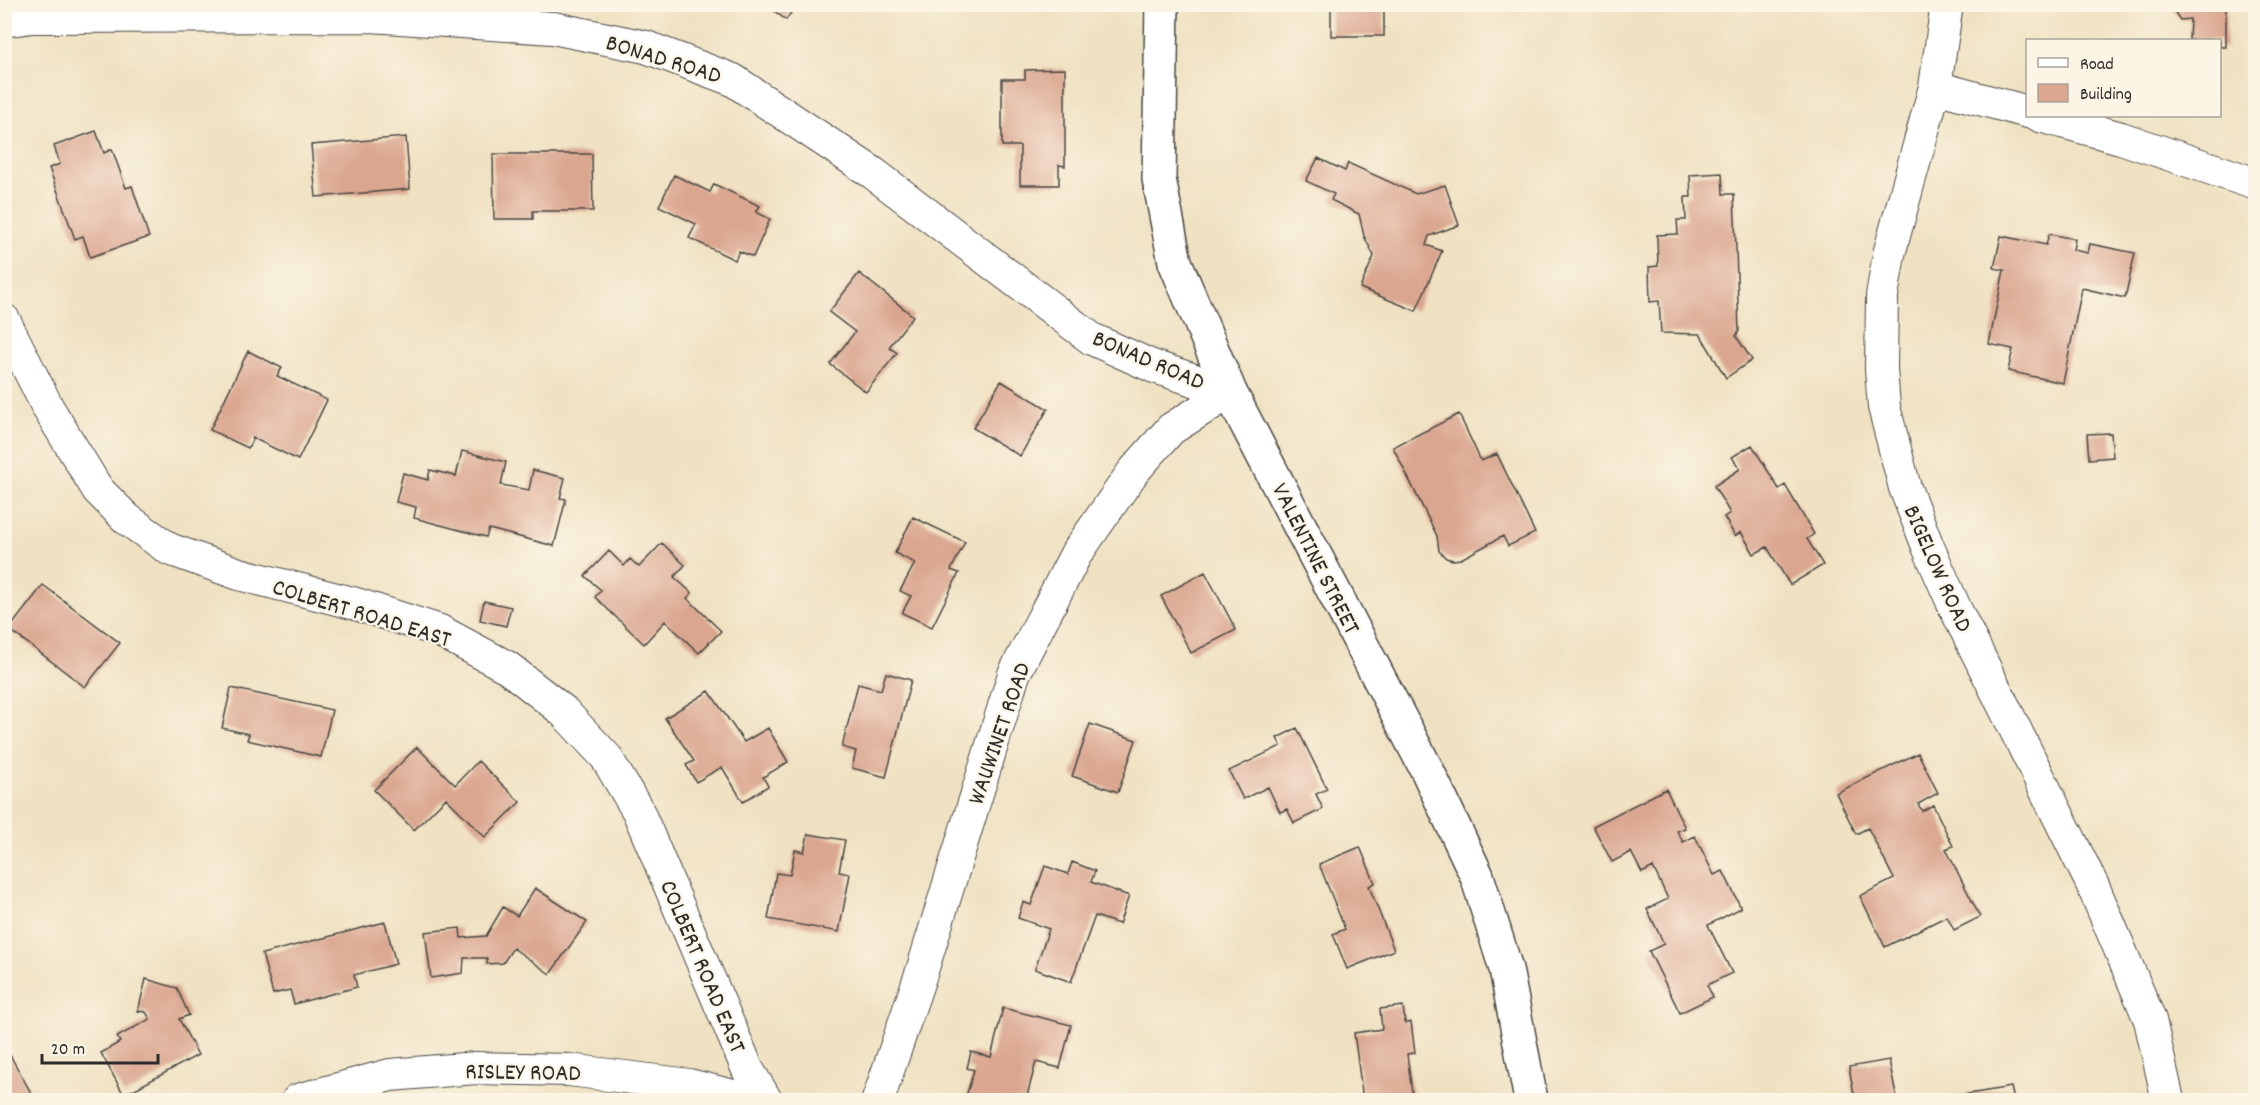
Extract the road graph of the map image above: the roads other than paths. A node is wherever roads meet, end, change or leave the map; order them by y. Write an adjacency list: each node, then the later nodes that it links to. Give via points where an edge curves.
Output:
1 (1162, 4): 9 (street, VALENTINE STREET, via 1159,179 1175,262)
2 (1947, 4): 4 (street, BIGELOW ROAD)
3 (23, 14): 9 (street, BONAD ROAD, via 370,16 553,28 646,47 733,80 873,173 1092,339 1152,366)
4 (1935, 87): 5 (street); 15 (street, BIGELOW ROAD, via 1889,254 1882,296 1884,406 1905,488 1929,549 2093,886 2150,1020)
5 (2026, 111)
6 (2044, 117): 7 (street, via 2121,138)
7 (2256, 184)
8 (4, 320): 12 (street, COLBERT ROAD EAST, via 48,408 98,490 127,519 169,549 239,574 356,604 440,631 507,667 562,710 606,758 638,811 748,1070)
9 (1230, 392): 13 (street, WAUWINET ROAD, via 1170,429 1133,472 1076,554 1014,674); 14 (street, VALENTINE STREET, via 1478,876 1506,969)
10 (298, 1101): 11 (street, RISLEY ROAD, via 390,1075 476,1068 569,1070 689,1084)
11 (750, 1101)
12 (766, 1101)
13 (878, 1101)
14 (1531, 1101)
15 (2168, 1101)

